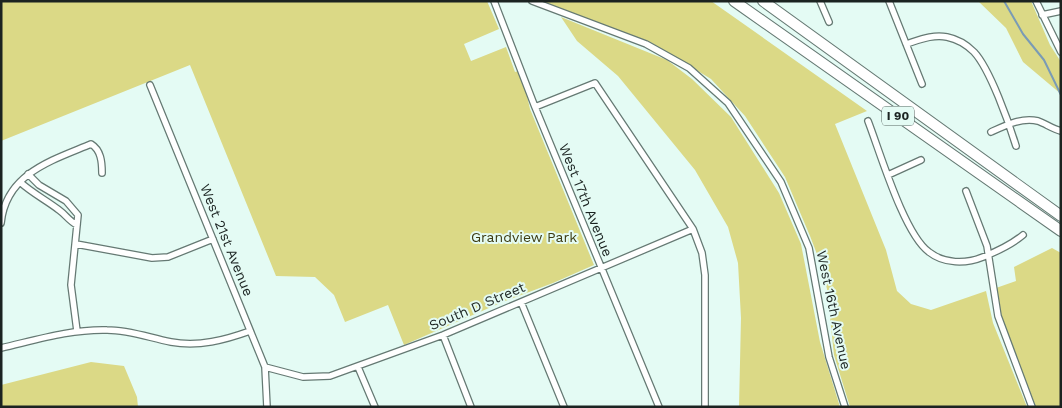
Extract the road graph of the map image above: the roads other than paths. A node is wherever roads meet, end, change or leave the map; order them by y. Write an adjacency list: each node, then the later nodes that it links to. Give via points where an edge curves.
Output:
1 (494, 1): 15 (street, West 17th Avenue)
2 (532, 1): 50 (street, West 16th Avenue, via 646,44 689,68 728,103 781,182 810,248 829,357)
3 (734, 1): 31 (highway, I 90)
4 (763, 1): 27 (highway, I 90)
5 (820, 1): 10 (street)
6 (889, 1): 11 (street)
7 (1036, 1): 9 (street)
8 (1061, 11): 9 (street)
9 (1042, 15): 12 (street)
10 (829, 22)
11 (906, 44): 13 (street); 17 (street, via 936,36 947,37 974,52)
12 (1061, 52)
13 (922, 84)
14 (150, 85): 33 (street, West 21st Avenue)
15 (535, 107): 30 (street, via 595,83); 36 (street, West 17th Avenue)
16 (868, 121): 24 (street)
17 (1009, 124): 18 (street); 19 (street, via 1026,120 1039,122); 20 (street)
18 (991, 132)
19 (1061, 132)
20 (1016, 146)
21 (921, 160): 24 (street)
22 (102, 173): 23 (street, via 101,157 92,144)
23 (28, 174): 25 (street); 29 (street, via 72,206 78,215)
24 (888, 175): 35 (street, via 914,236 929,253 948,262 972,261)
25 (20, 182): 28 (street, via 7,200); 29 (street)
26 (966, 191): 35 (street, via 988,246)
27 (1061, 216)
28 (1, 222)
29 (77, 226): 34 (street)
30 (693, 229): 36 (street, South D Street); 49 (street, via 702,253 705,275)
31 (1061, 231)
32 (1023, 235): 35 (street, via 1010,246)
33 (213, 239): 34 (street, via 168,257 152,258); 38 (street, West 21st Avenue)
34 (76, 244): 39 (street, via 71,285)
35 (988, 255): 51 (street, via 998,316)
36 (600, 268): 37 (street, South D Street); 48 (street, West 17th Avenue)
37 (521, 302): 40 (street, South D Street); 47 (street)
38 (250, 330): 39 (street, via 222,341 193,344 135,332); 42 (street, West 21st Avenue)
39 (77, 331): 41 (street)
40 (442, 335): 43 (street, South D Street); 46 (street)
41 (1, 348)
42 (265, 367): 43 (street, South D Street, via 318,378); 44 (street, West 21st Avenue)
43 (358, 367): 45 (street)
44 (267, 407)
45 (375, 407)
46 (471, 407)
47 (564, 407)
48 (659, 407)
49 (705, 407)
50 (845, 407)
51 (1032, 407)

